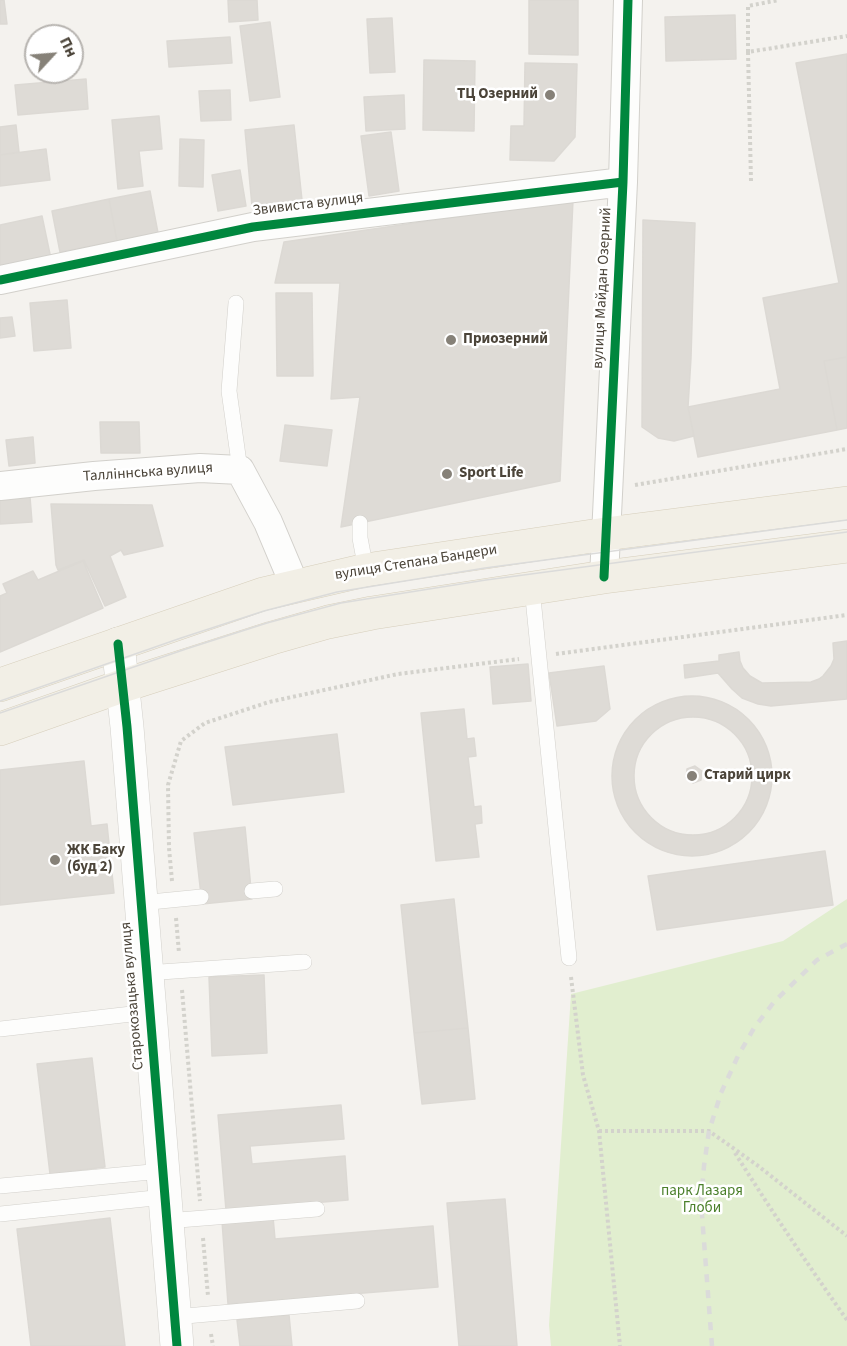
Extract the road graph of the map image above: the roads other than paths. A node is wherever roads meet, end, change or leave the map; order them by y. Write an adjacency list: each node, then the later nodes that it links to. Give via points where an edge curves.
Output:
1 (628, 0): 2 (street, вулиця Майдан Озерний)
2 (623, 182): 3 (street, Звивиста вулиця, via 253,227); 9 (street, вулиця Майдан Озерний)
3 (0, 280)
4 (236, 303): 5 (lane, via 229,392)
5 (240, 470): 6 (street, Талліннська вулиця, via 200,468); 13 (street, via 268,522)
6 (0, 486)
7 (847, 503): 9 (main road, вулиця Степана Бандери)
8 (360, 523): 11 (lane)
9 (606, 534): 11 (main road, вулиця Степана Бандери); 12 (street, вулиця Майдан Озерний)
10 (847, 546): 12 (main road)
11 (366, 570): 13 (main road, вулиця Степана Бандери)
12 (604, 577): 14 (main road)
13 (295, 586): 15 (main road, вулиця Степана Бандери)
14 (532, 588): 17 (main road, via 328,622); 23 (lane)
15 (118, 644): 16 (main road, вулиця Степана Бандери); 17 (street, Старокозацька вулиця)
16 (0, 685)
17 (122, 686): 18 (main road); 22 (street, Старокозацька вулиця)
18 (0, 729)
19 (275, 889): 20 (lane)
20 (252, 891)
21 (201, 897): 22 (lane)
22 (140, 903): 25 (street, Старокозацька вулиця)
23 (569, 958)
24 (304, 962): 25 (lane)
25 (146, 973): 26 (street, Старокозацька вулиця)
26 (149, 1012): 27 (lane); 29 (street, Старокозацька вулиця)
27 (0, 1029)
28 (0, 1186): 29 (lane)
29 (164, 1196): 30 (lane, via 201,1218); 31 (lane); 33 (street, Старокозацька вулиця)
30 (317, 1209)
31 (0, 1214)
32 (357, 1301): 33 (lane, via 209,1314)
33 (175, 1331)

